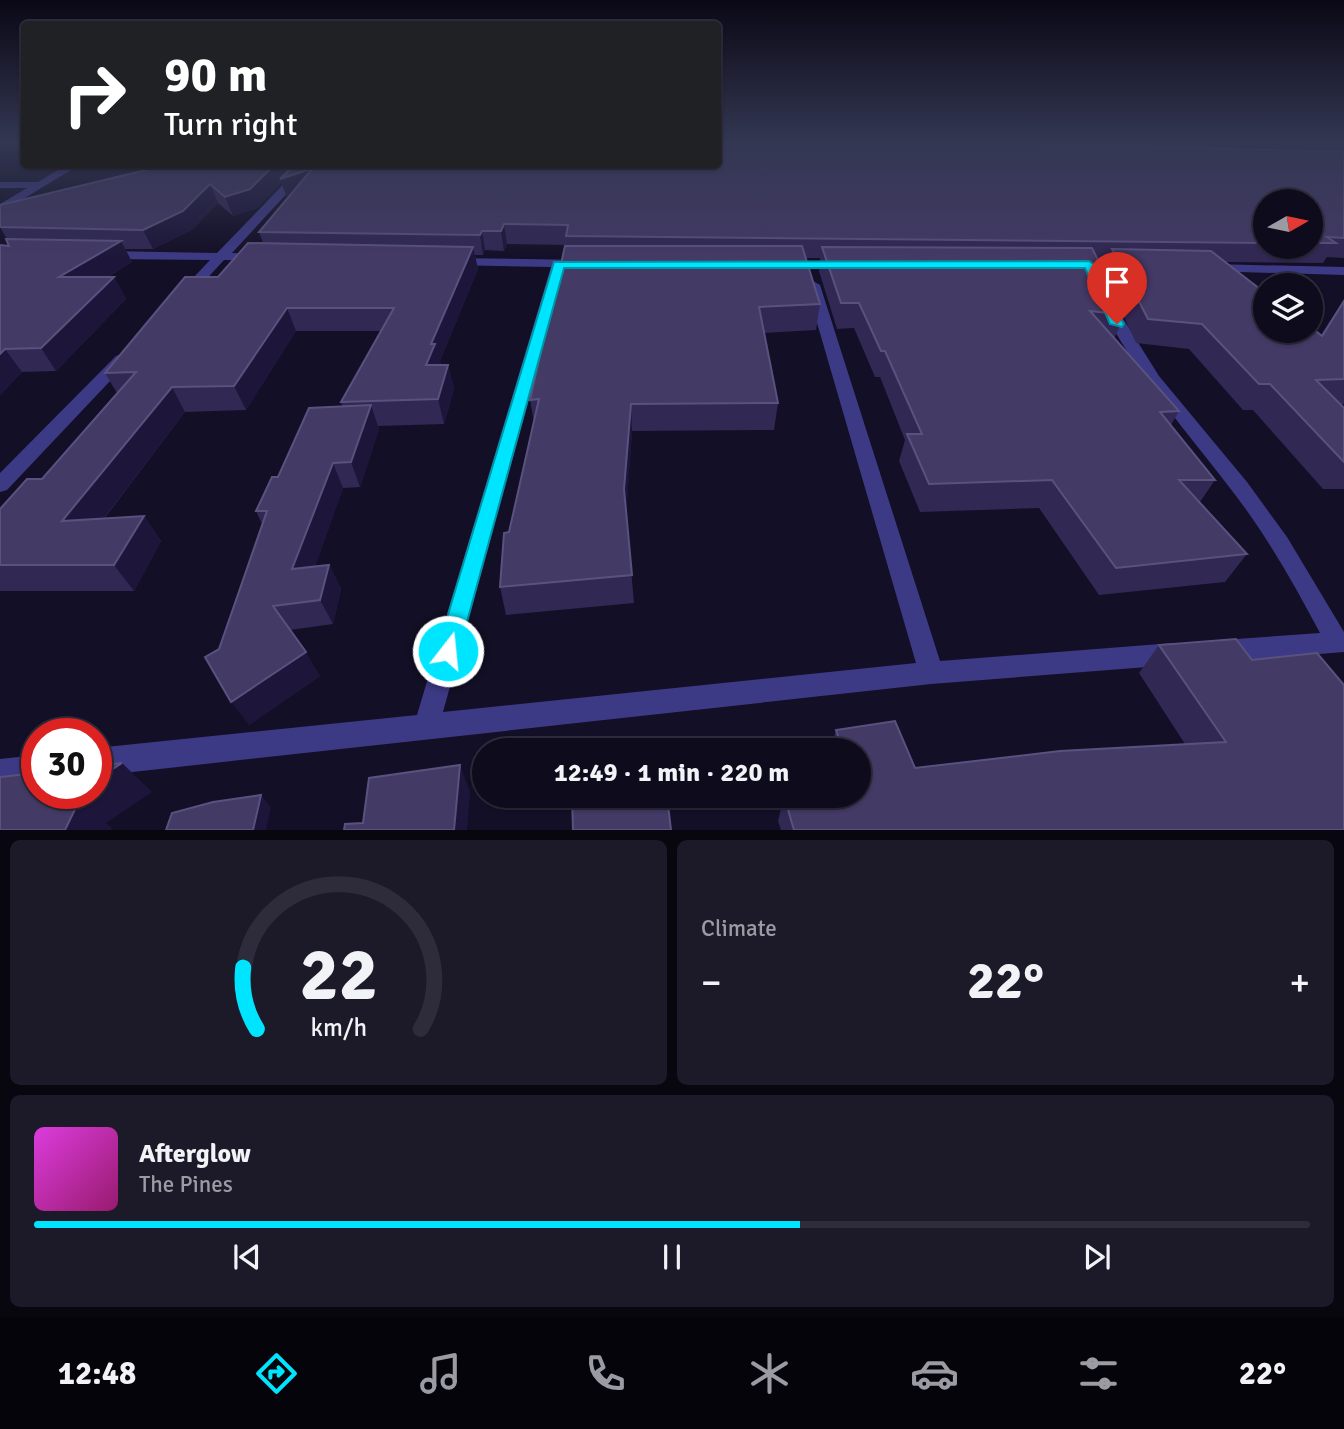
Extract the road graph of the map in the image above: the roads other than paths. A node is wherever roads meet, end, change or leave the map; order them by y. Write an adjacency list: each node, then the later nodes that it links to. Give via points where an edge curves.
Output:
1 (48, 182): 4 (street)
2 (292, 182): 7 (street)
3 (0, 185): 4 (street)
4 (41, 186): 5 (street)
5 (0, 209)
6 (97, 255): 7 (street)
7 (222, 256): 8 (street); 18 (street)
8 (275, 258)
9 (437, 261): 10 (street)
10 (559, 264): 11 (street); 23 (street)
11 (600, 264)
12 (766, 265): 13 (street)
13 (807, 265): 14 (street); 22 (street)
14 (861, 265)
15 (1196, 267): 16 (street)
16 (1344, 271)
17 (1100, 287): 21 (street, via 1126,344 1242,490)
18 (173, 306)
19 (135, 346): 20 (street)
20 (0, 485)
21 (1340, 642): 22 (street)
22 (931, 673): 23 (street)
23 (426, 728): 24 (street)
24 (112, 760)
25 (21, 770): 26 (street)
26 (0, 772)

